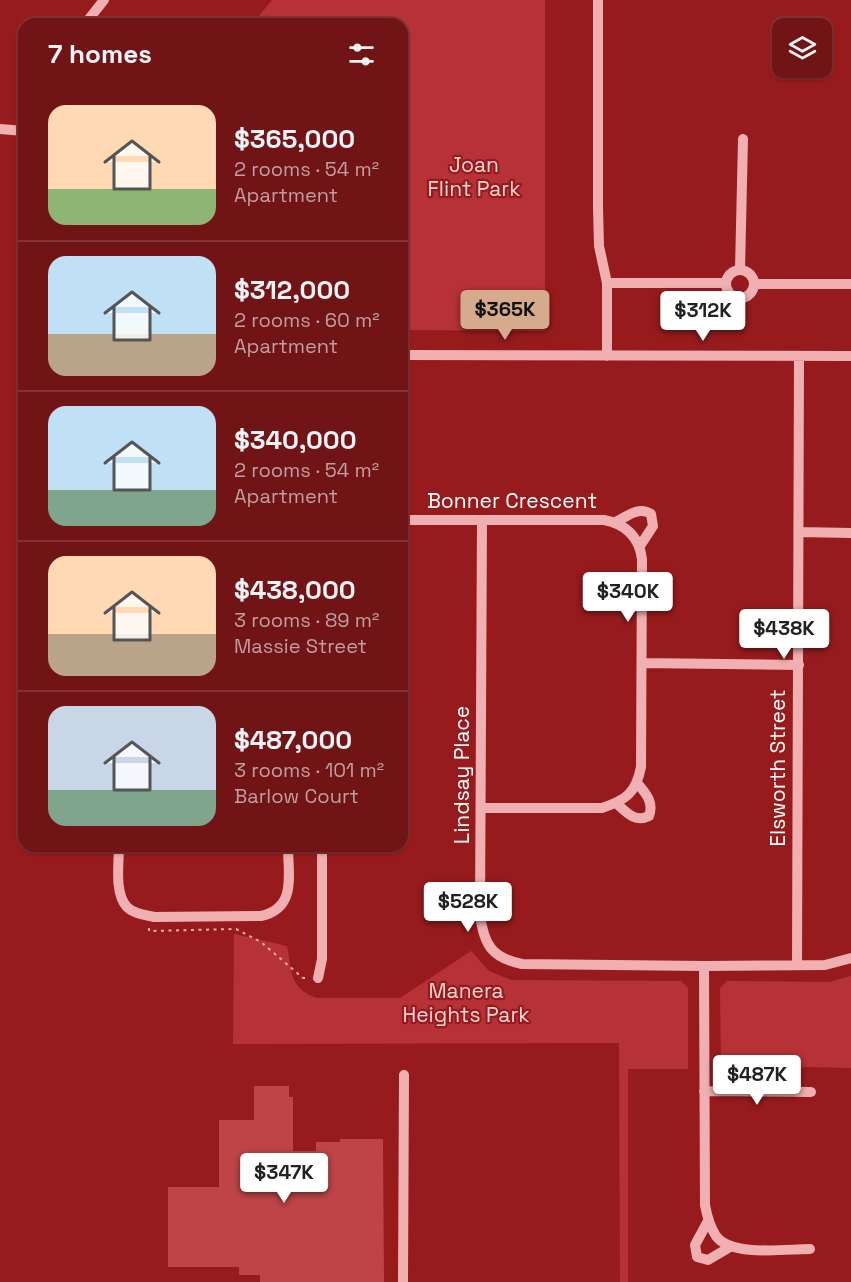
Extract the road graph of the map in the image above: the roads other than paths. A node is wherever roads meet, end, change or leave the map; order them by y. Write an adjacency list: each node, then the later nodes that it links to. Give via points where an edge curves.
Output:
1 (104, 0): 3 (street)
2 (598, 0): 9 (street, via 599,246)
3 (90, 18)
4 (0, 129): 5 (street)
5 (18, 130)
6 (743, 139): 7 (street)
7 (740, 270): 8 (street, via 730,274); 10 (street, via 750,274)
8 (726, 283): 9 (street); 10 (street, via 732,295 740,298 751,292)
9 (607, 284): 13 (street)
10 (754, 284): 11 (street)
11 (851, 284)
12 (408, 355): 13 (street)
13 (607, 356): 14 (street)
14 (799, 356): 15 (street); 19 (street, Elsworth Street)
15 (851, 356)
16 (408, 520): 17 (street, Bonner Crescent)
17 (482, 520): 18 (street, Bonner Crescent); 26 (street, Lindsay Place)
18 (616, 522): 21 (street, Bonner Crescent); 21 (street, via 639,510 651,514 653,526)
19 (799, 532): 20 (street); 23 (street, Elsworth Street)
20 (851, 533)
21 (640, 546): 22 (street)
22 (642, 663): 23 (street); 24 (street)
23 (799, 665): 31 (street, Elsworth Street)
24 (638, 784): 25 (street); 25 (street, via 651,802 649,816 636,819)
25 (616, 803): 26 (street, via 581,809)
26 (482, 808): 32 (street, Lindsay Place, via 480,915 483,934 493,951 506,961)
27 (119, 852): 28 (street, via 121,893 127,907 139,914 261,916 274,913 283,905 288,893)
28 (288, 852)
29 (322, 852): 33 (street, via 322,959)
30 (851, 958): 31 (street, Lindsay Place, via 825,965)
31 (797, 964): 32 (street, Lindsay Place)
32 (704, 966): 35 (street)
33 (318, 978)
34 (404, 1075): 40 (street)
35 (704, 1091): 36 (street); 37 (street)
36 (811, 1092)
37 (708, 1221): 38 (street, via 717,1237); 38 (street, via 694,1245 697,1257 708,1260)
38 (730, 1247): 39 (street)
39 (810, 1249)
40 (404, 1282)

